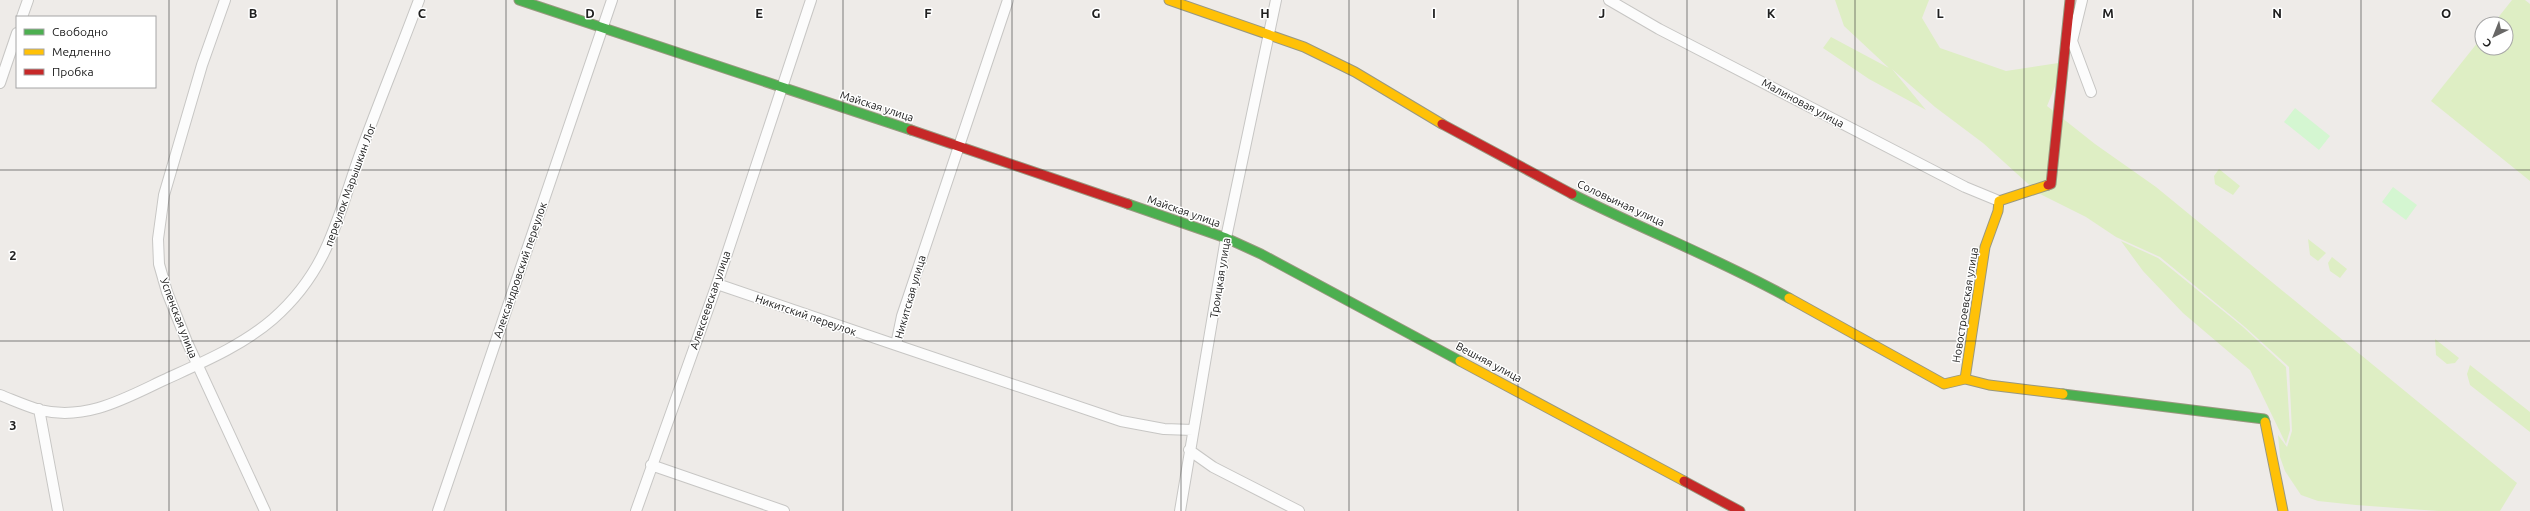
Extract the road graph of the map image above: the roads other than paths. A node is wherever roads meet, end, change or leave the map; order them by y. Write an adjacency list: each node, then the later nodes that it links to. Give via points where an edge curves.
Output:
1 (28, 0): 13 (street)
2 (224, 0): 25 (street, Успенская улица, via 164,195 158,239 160,264 167,292)
3 (419, 0): 25 (street, переулок Марышкин Лог, via 330,243 312,274 273,319 251,336)
4 (519, 0): 14 (street, Майская улица)
5 (612, 0): 14 (street, Александровский переулок)
6 (811, 0): 18 (street, Алексеевская улица)
7 (1008, 0): 20 (street, Никитская улица)
8 (1169, 0): 15 (street, Соловьиная улица)
9 (1276, 0): 15 (street, Троицкая улица)
10 (1609, 0): 21 (street, Малиновая улица, via 1659,29 1965,187)
11 (2070, 0): 21 (street, via 2051,184)
12 (2082, 0): 19 (street, via 2072,41)
13 (22, 16)
14 (603, 28): 18 (street, Майская улица); 34 (street, Александровский переулок)
15 (1268, 34): 22 (street, Троицкая улица); 26 (street, Соловьиная улица, via 1304,47 1355,72 1409,106 1598,207 1739,270 1921,374 1944,384)
16 (16, 36): 17 (street)
17 (0, 83)
18 (780, 87): 20 (street, Майская улица); 23 (street, Алексеевская улица)
19 (2091, 92)
20 (959, 146): 22 (street, Майская улица); 24 (street, Никитская улица, via 902,316)
21 (1999, 201): 26 (street, Новостроевская улица, via 1985,247)
22 (1226, 238): 29 (street, Троицкая улица); 39 (street, Вешняя улица, via 1261,254)
23 (716, 284): 24 (street, Никитский переулок); 31 (street, Алексеевская улица)
24 (896, 346): 29 (street, Никитская улица, via 1121,420 1164,429)
25 (198, 364): 28 (street, переулок Марышкин Лог, via 100,408 72,414); 33 (street, Успенская улица)
26 (1965, 379): 40 (street, Новостроевская улица, via 1989,385 2264,419)
27 (0, 395): 28 (street, переулок Марышкин Лог)
28 (39, 409): 32 (street)
29 (1193, 430): 30 (street, Троицкая улица)
30 (1189, 450): 37 (street, Троицкая улица); 38 (street, via 1213,467)
31 (651, 465): 35 (street, Алексеевская улица); 36 (street)
32 (58, 511)
33 (266, 511)
34 (438, 511)
35 (636, 511)
36 (784, 511)
37 (1180, 511)
38 (1300, 511)
39 (1740, 511)
40 (2283, 511)

